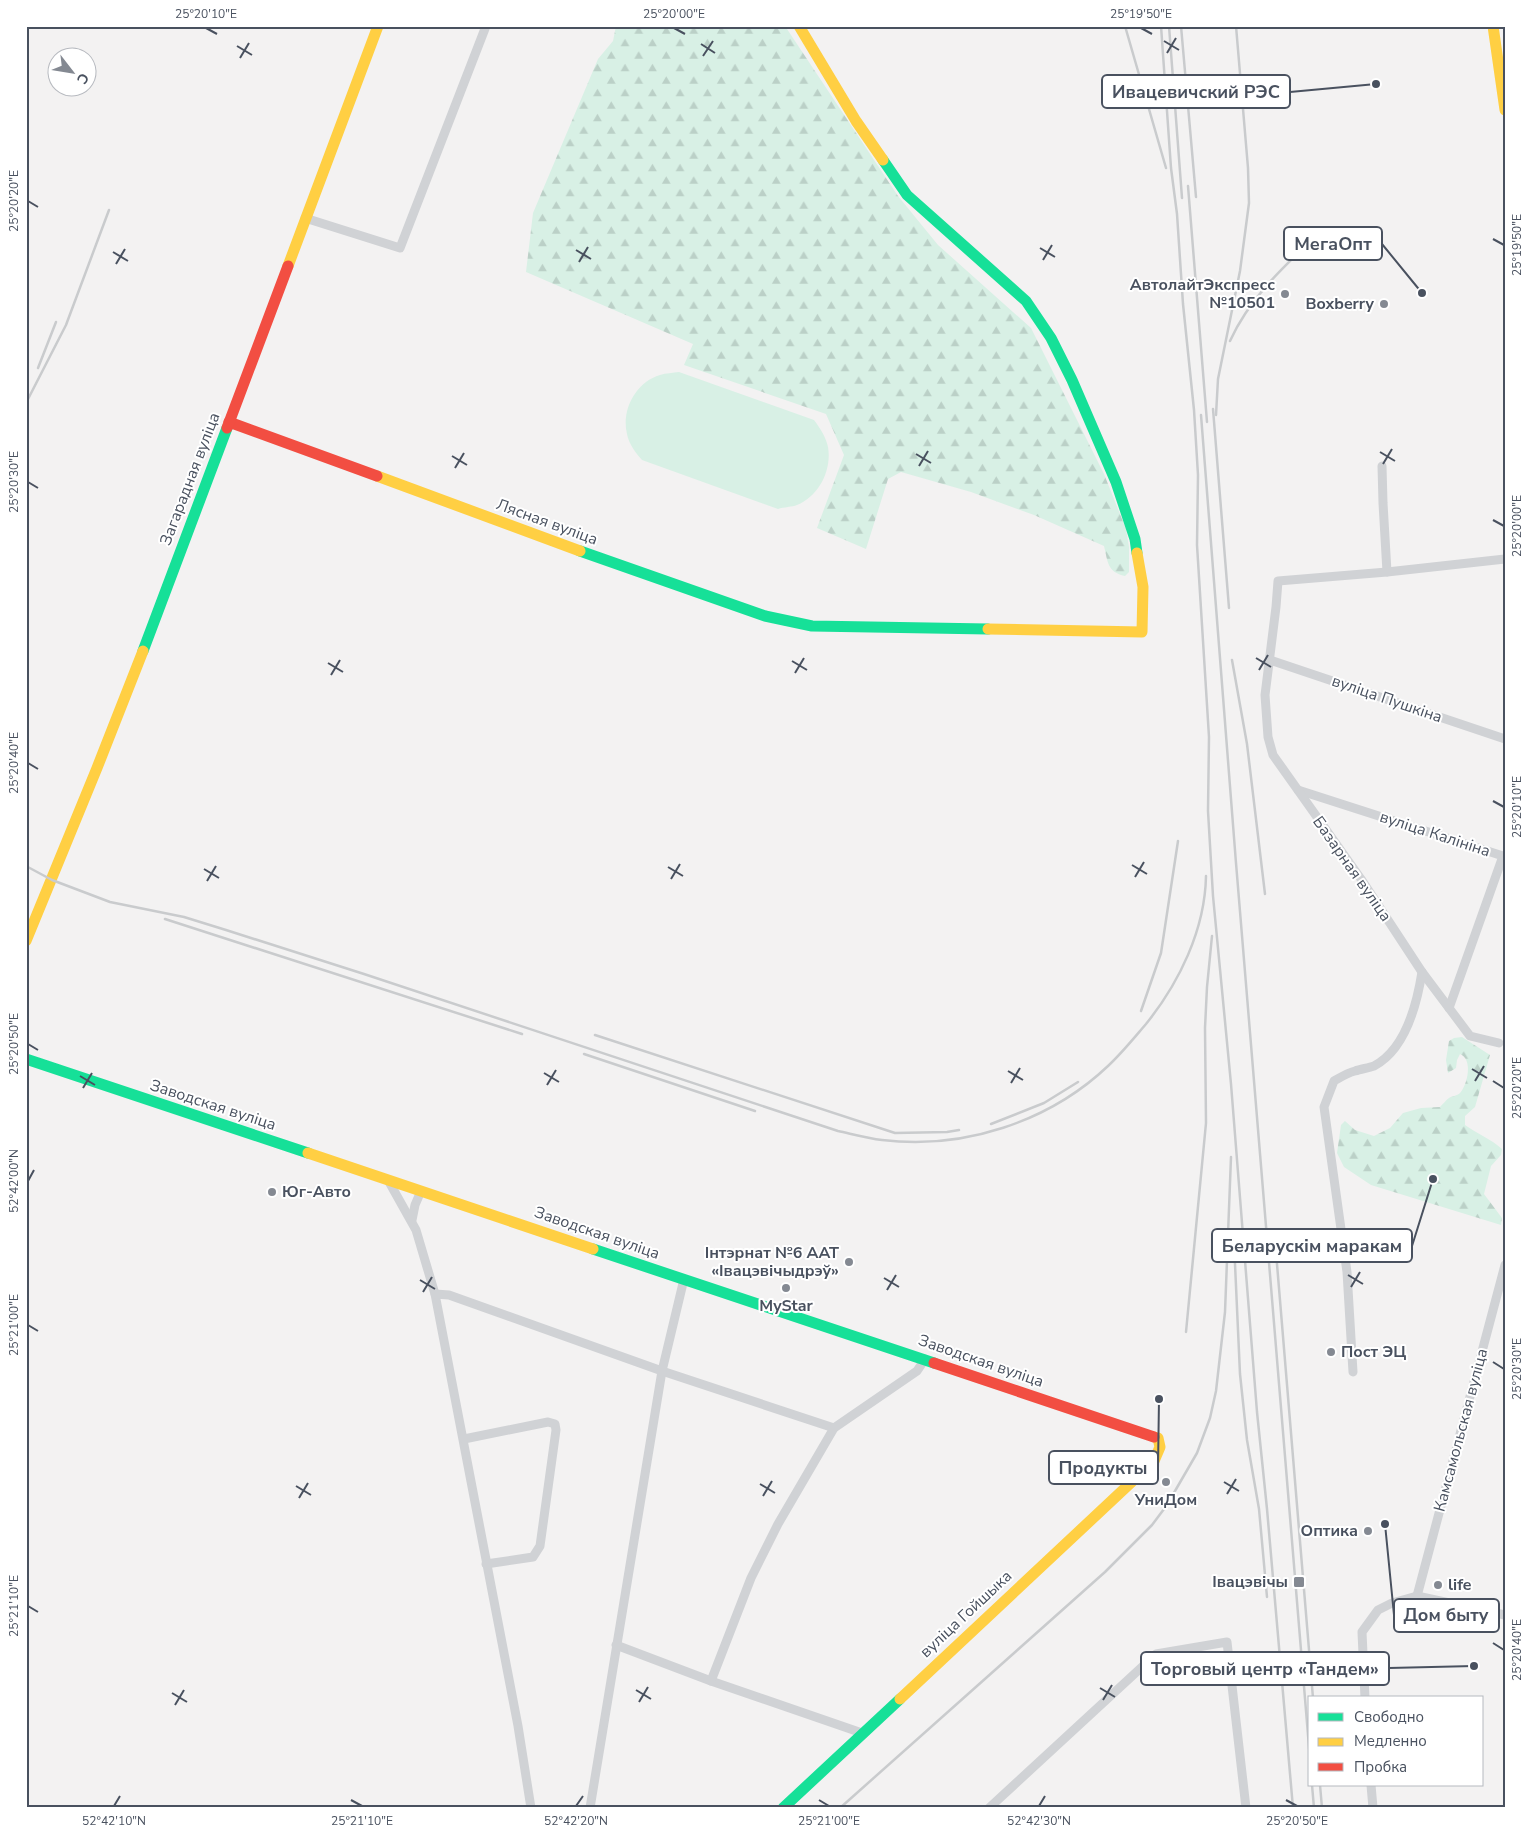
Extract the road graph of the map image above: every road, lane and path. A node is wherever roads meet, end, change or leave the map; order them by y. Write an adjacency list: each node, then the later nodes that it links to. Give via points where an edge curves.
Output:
1 (378, 26): 6 (street, Загарадная вуліца)
2 (486, 26): 6 (street, via 400,248)
3 (799, 26): 7 (street, Лясная вуліца, via 856,121 907,195 1026,301 1051,338 1116,482 1135,539 1144,586 1142,632 812,626 765,616)
4 (1493, 26): 5 (street)
5 (1505, 110)
6 (305, 218): 7 (street, Загарадная вуліца)
7 (229, 422): 14 (street, Загарадная вуліца, via 97,768)
8 (1382, 466): 10 (street)
9 (1505, 559): 10 (street)
10 (1387, 572): 11 (street, Базарная вуліца, via 1278,581)
11 (1270, 660): 12 (street, вуліца Пушкіна); 13 (street, Базарная вуліца, via 1265,695 1268,737 1273,755)
12 (1505, 739)
13 (1298, 790): 15 (street, Базарная вуліца); 16 (street, вуліца Калініна, via 1503,856)
14 (26, 941)
15 (1422, 972): 16 (street, Базарная вуліца); 27 (street, via 1419,995 1397,1045 1373,1066 1345,1074 1334,1081 1324,1106 1347,1272)
16 (1449, 1008): 17 (street, Базарная вуліца, via 1470,1036)
17 (1499, 1043)
18 (26, 1059): 19 (street, Заводская вуліца)
19 (388, 1180): 20 (street, Заводская вуліца); 21 (street)
20 (421, 1191): 21 (street); 23 (street, Заводская вуліца)
21 (412, 1220): 24 (street)
22 (1505, 1265): 32 (street, Камсамольская вуліца)
23 (684, 1279): 25 (street, Заводская вуліца); 26 (street)
24 (435, 1294): 26 (street, via 449,1295); 30 (street)
25 (925, 1359): 28 (street, via 917,1371); 29 (street, Заводская вуліца)
26 (662, 1370): 28 (street); 34 (street)
27 (1353, 1372)
28 (834, 1428): 35 (street, via 778,1524 751,1578)
29 (1158, 1438): 37 (street, вуліца Гойшыка, via 1160,1447 1154,1461)
30 (464, 1439): 31 (street); 31 (street, via 548,1422 555,1424 540,1546 533,1557)
31 (486, 1564): 39 (street)
32 (1417, 1596): 33 (street); 36 (street, via 1378,1610 1362,1632)
33 (1505, 1615)
34 (616, 1645): 35 (street); 40 (street)
35 (711, 1681): 37 (street)
36 (1365, 1696)
37 (862, 1733): 41 (street, вуліца Гойшыка)
38 (1372, 1786): 44 (street)
39 (531, 1808)
40 (590, 1808)
41 (783, 1808)
42 (989, 1808): 43 (street, via 1156,1654 1227,1642)
43 (1246, 1808)
44 (1373, 1808)

